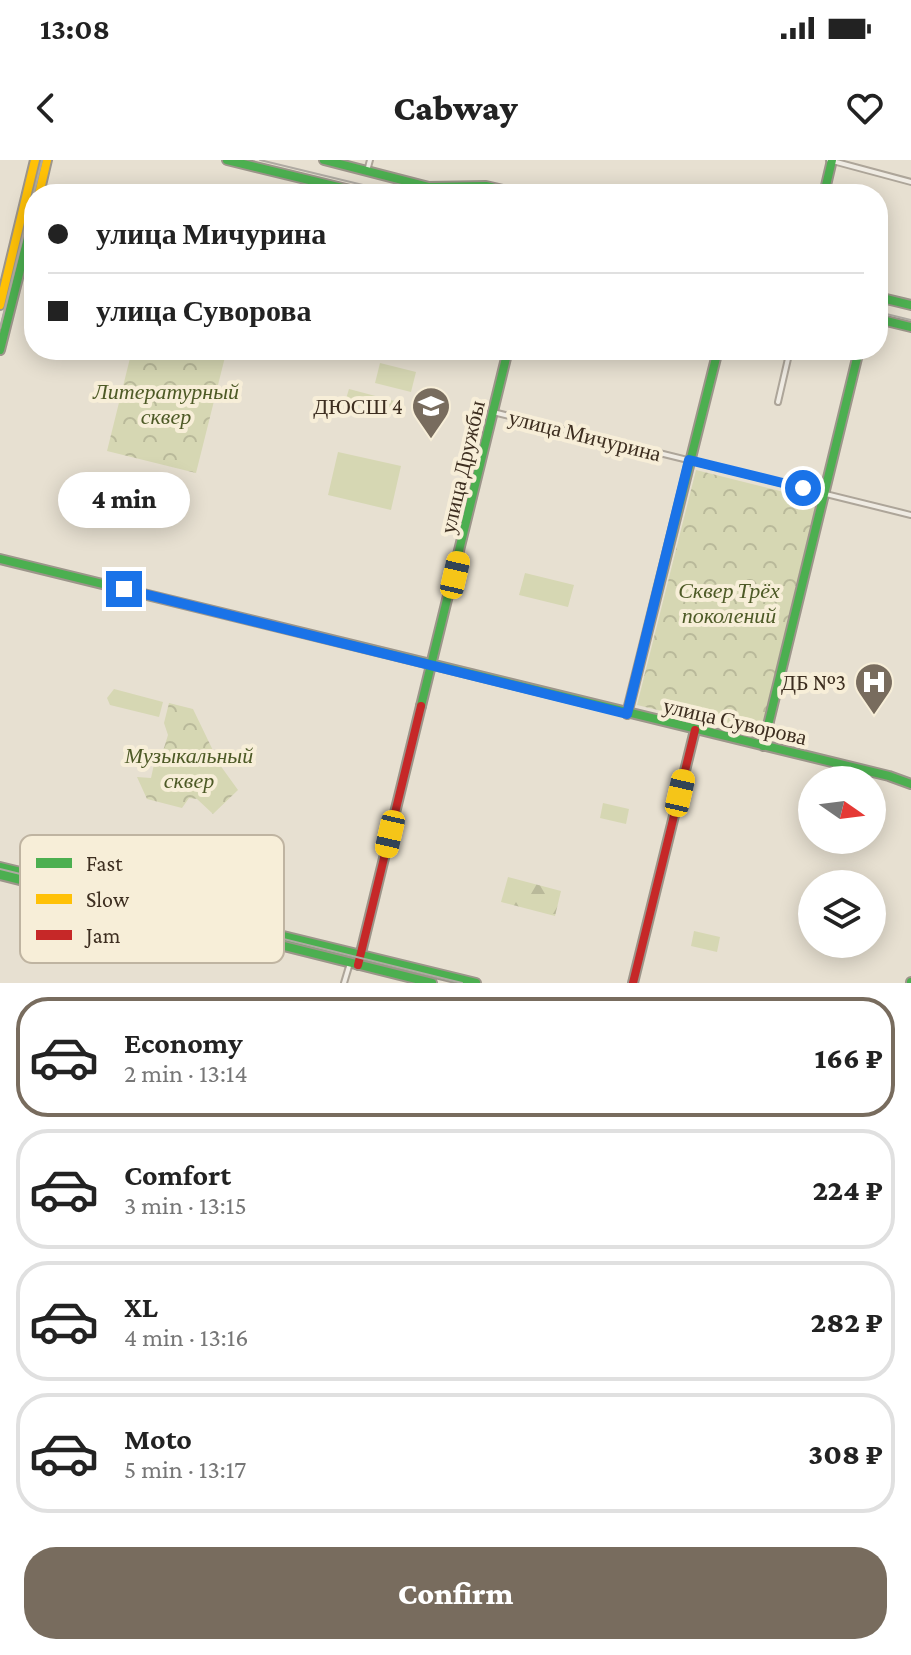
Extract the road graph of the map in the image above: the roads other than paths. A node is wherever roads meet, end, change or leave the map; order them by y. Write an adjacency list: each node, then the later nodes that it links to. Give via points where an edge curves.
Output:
1 (35, 160): 9 (main road)
2 (47, 160): 10 (main road)
3 (227, 160): 11 (main road)
4 (324, 160): 7 (main road)
5 (370, 160): 7 (street)
6 (831, 160): 8 (street); 13 (main road)
7 (367, 171): 12 (main road)
8 (911, 182)
9 (29, 184)
10 (41, 184)
11 (326, 184)
12 (409, 184)
13 (826, 184)
14 (24, 206): 17 (main road)
15 (24, 254): 21 (main road)
16 (888, 299): 18 (main road)
17 (0, 305)
18 (911, 305)
19 (888, 321): 20 (main road)
20 (911, 327)
21 (0, 350)
22 (506, 360): 27 (main road, улица Дружбы)
23 (715, 360): 28 (main road)
24 (788, 360): 26 (street)
25 (857, 360): 29 (main road)
26 (778, 402)
27 (493, 412): 28 (street, улица Мичурина); 32 (main road, улица Дружбы)
28 (689, 460): 29 (street, улица Мичурина); 33 (main road)
29 (825, 493): 30 (street, улица Мичурина); 35 (main road)
30 (911, 515)
31 (0, 559): 32 (main road, улица Суворова)
32 (432, 666): 33 (main road, улица Суворова); 43 (main road, улица Дружбы)
33 (627, 714): 34 (main road, улица Суворова)
34 (695, 730): 35 (main road, улица Суворова); 48 (main road)
35 (763, 746): 36 (main road, улица Суворова)
36 (909, 782)
37 (0, 867): 38 (main road)
38 (20, 872)
39 (0, 875): 40 (main road)
40 (20, 880)
41 (284, 936): 43 (main road)
42 (284, 946): 44 (main road)
43 (357, 954): 44 (main road, улица Дружбы); 47 (main road)
44 (354, 964): 45 (street, улица Дружбы); 46 (main road)
45 (345, 980)
46 (432, 983)
47 (476, 983)
48 (633, 983)

